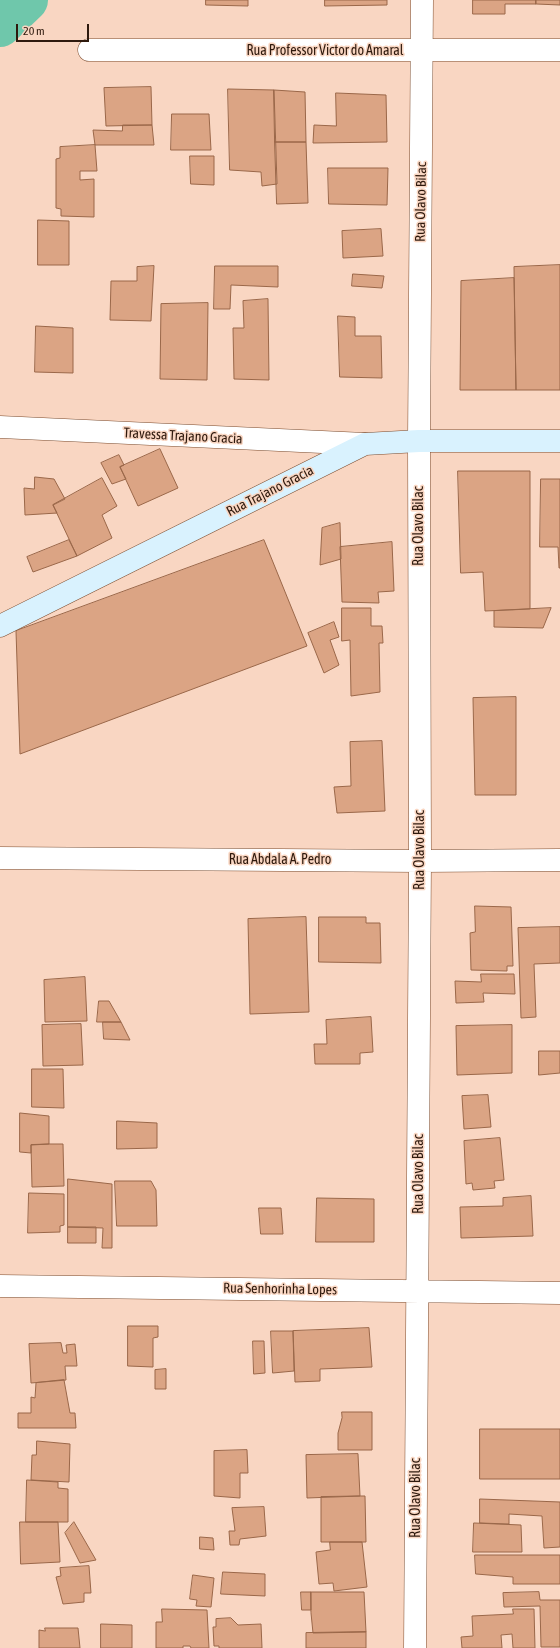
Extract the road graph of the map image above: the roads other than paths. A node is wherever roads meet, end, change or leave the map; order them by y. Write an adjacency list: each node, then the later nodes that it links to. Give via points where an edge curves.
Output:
1 (422, 0): 4 (street, Rua Olavo Bilac)
2 (89, 50): 4 (street, Rua Professor Victor do Amaral)
3 (560, 50): 4 (street, Rua Professor Victor do Amaral)
4 (423, 51): 6 (street, Rua Olavo Bilac)
5 (0, 427): 8 (street, Travessa Trajano Gracia)
6 (418, 441): 7 (main road, Rua Trajano Gracia); 8 (main road, Rua Trajano Gracia); 12 (street, Rua Olavo Bilac)
7 (560, 441)
8 (365, 444): 9 (main road, Rua Trajano Gracia)
9 (0, 626)
10 (0, 858): 12 (street, Rua Abdala A. Pedro)
11 (560, 860): 12 (street, Rua Abdala A. Pedro)
12 (420, 861): 14 (street, Rua Olavo Bilac)
13 (0, 1286): 14 (street, Rua Senhorinha Lopes)
14 (418, 1291): 15 (street, Rua Senhorinha Lopes); 16 (street, Rua Olavo Bilac)
15 (560, 1293)
16 (415, 1648)

